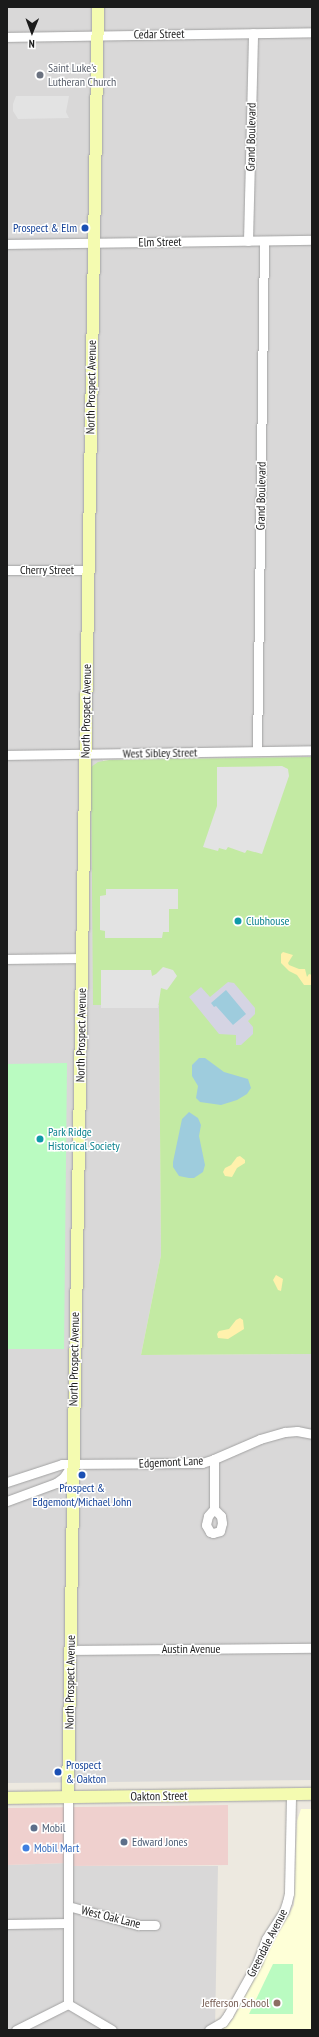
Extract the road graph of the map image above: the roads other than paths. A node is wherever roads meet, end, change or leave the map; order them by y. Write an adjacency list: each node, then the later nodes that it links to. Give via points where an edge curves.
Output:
1 (98, 7): 4 (street, North Prospect Avenue)
2 (312, 32): 3 (street, Cedar Street)
3 (253, 33): 4 (street, Cedar Street); 7 (street, Grand Boulevard)
4 (98, 35): 5 (street, Cedar Street); 9 (street, North Prospect Avenue)
5 (7, 37)
6 (312, 240): 8 (street, Elm Street)
7 (248, 241): 8 (street, Elm Street); 9 (street, Elm Street)
8 (264, 241): 14 (street, Grand Boulevard)
9 (94, 243): 10 (street, Elm Street); 12 (street, North Prospect Avenue)
10 (7, 244)
11 (7, 570): 12 (street, Cherry Street)
12 (88, 570): 15 (street, North Prospect Avenue)
13 (312, 750): 14 (street, West Sibley Street)
14 (257, 751): 15 (street, West Sibley Street)
15 (86, 754): 16 (street, West Sibley Street); 17 (street, North Prospect Avenue)
16 (7, 755)
17 (82, 958): 18 (street); 21 (street, North Prospect Avenue)
18 (7, 960)
19 (312, 1434): 20 (street, Edgemont Lane, via 285,1432 260,1439)
20 (214, 1459): 21 (street, Edgemont Lane, via 188,1463); 24 (street)
21 (72, 1465): 22 (street, Edgemont Lane, via 55,1465); 23 (street, via 56,1483); 26 (street, North Prospect Avenue)
22 (7, 1482)
23 (7, 1500)
24 (214, 1509)
25 (312, 1648): 26 (street, Austin Avenue)
26 (70, 1650): 30 (street, North Prospect Avenue)
27 (291, 1794): 28 (street, Oakton Street); 30 (street, Oakton Street); 38 (street, Greendale Avenue, via 288,1902 266,1938 257,1963 228,2015 223,2022)
28 (312, 1794)
29 (7, 1798): 30 (street, Oakton Street)
30 (68, 1798): 31 (street, North Prospect Avenue)
31 (68, 1906): 32 (street, North Prospect Avenue); 34 (street, West Oak Lane, via 138,1925)
32 (68, 1923): 33 (street); 35 (street, North Prospect Avenue)
33 (7, 1924)
34 (155, 1925)
35 (68, 2004): 36 (street); 37 (street)
36 (16, 2030)
37 (112, 2030)
38 (209, 2030)

